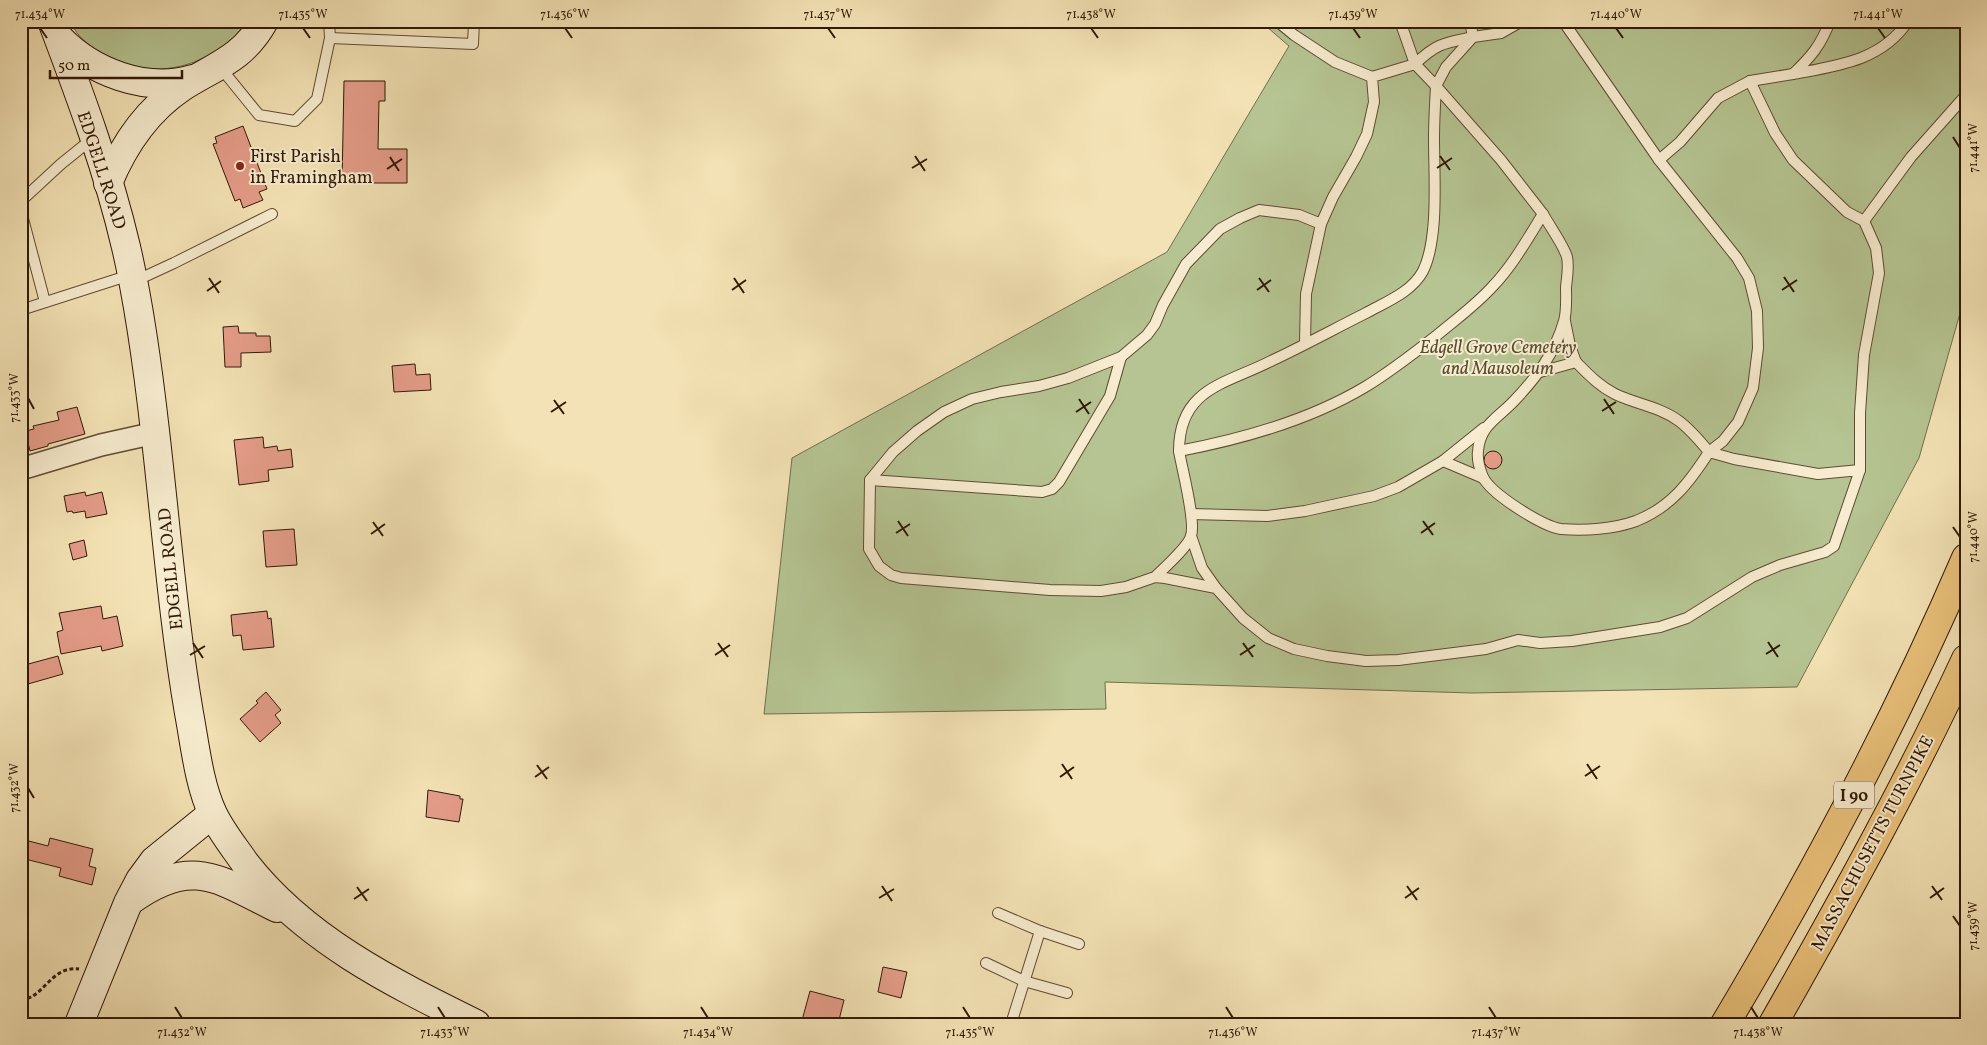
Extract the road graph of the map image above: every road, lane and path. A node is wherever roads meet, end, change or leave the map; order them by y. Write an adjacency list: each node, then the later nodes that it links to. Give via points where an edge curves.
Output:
1 (264, 21): 15 (main road, via 248,44)
2 (329, 21): 13 (lane)
3 (474, 21): 13 (lane, via 473,44)
4 (1277, 21): 17 (lane, via 1335,62)
5 (1400, 21): 14 (lane)
6 (1470, 21): 12 (lane)
7 (1522, 21): 12 (lane, via 1501,33)
8 (1562, 21): 22 (lane)
9 (1830, 21): 16 (lane, via 1814,54)
10 (1908, 21): 16 (lane, via 1881,48 1862,60)
11 (55, 29): 15 (main road, via 82,59 129,79 183,82); 21 (main road, EDGELL ROAD)
12 (1473, 37): 14 (lane, via 1444,43 1430,50); 19 (lane, via 1446,67)
13 (330, 38): 15 (lane, via 317,99 295,121 259,115)
14 (1415, 64): 17 (lane); 19 (lane)
15 (211, 71): 23 (main road, via 169,96 142,122)
16 (1793, 74): 18 (lane)
17 (1372, 77): 29 (lane, via 1374,102 1367,134)
18 (1750, 81): 22 (lane, via 1718,98 1680,142); 28 (lane, via 1775,133 1793,160 1847,212)
19 (1436, 86): 27 (lane, via 1506,166); 34 (lane, via 1434,204 1424,270 1414,285)
20 (1966, 96): 28 (lane, via 1911,158)
21 (93, 138): 23 (main road, EDGELL ROAD); 24 (lane)
22 (1659, 160): 41 (lane, via 1749,278 1756,311 1758,348 1753,388 1738,422)
23 (108, 183): 30 (main road, EDGELL ROAD)
24 (21, 201)
25 (21, 211): 31 (lane)
26 (272, 214): 30 (lane, via 174,263)
27 (1542, 214): 33 (lane, via 1566,256); 40 (lane, via 1494,286 1468,311 1396,367 1363,388 1313,412 1266,430)
28 (1864, 221): 44 (lane, via 1876,248 1878,272 1864,355)
29 (1321, 224): 34 (lane, via 1306,294); 35 (lane, via 1299,215 1259,210 1220,229 1186,264 1147,335)
30 (133, 278): 31 (lane); 39 (main road, EDGELL ROAD)
31 (45, 302): 32 (lane)
32 (21, 310)
33 (1564, 320): 36 (lane); 37 (lane)
34 (1305, 343): 40 (lane, via 1207,392 1192,406 1181,426)
35 (1121, 357): 46 (lane, via 1068,378 972,399 944,412 893,452); 46 (lane, via 1110,396 1060,482 1052,489 1042,492)
36 (1576, 362): 37 (lane); 41 (lane, via 1598,384 1615,394 1664,411 1680,421)
37 (1540, 372): 38 (lane)
38 (1484, 428): 42 (lane); 45 (lane, via 1478,451)
39 (155, 433): 43 (street); 53 (main road, EDGELL ROAD, via 183,681 194,745)
40 (1179, 451): 47 (lane)
41 (1709, 452): 44 (lane, via 1734,460 1818,474); 45 (lane, via 1690,481 1668,503 1625,525 1559,528 1533,518 1502,497)
42 (1443, 461): 45 (lane); 47 (lane, via 1398,487 1374,496 1305,511 1267,516)
43 (21, 469)
44 (1860, 470): 51 (lane, via 1834,546 1826,552 1752,577 1687,618 1660,627 1572,641 1540,643 1518,640 1460,653 1366,661 1294,649 1268,638 1243,618)
45 (1483, 478)
46 (870, 480): 50 (lane, via 869,549 878,566 891,576 1050,590 1101,591 1126,588)
47 (1191, 514): 48 (lane)
48 (1191, 536): 50 (lane); 51 (lane, via 1202,568)
49 (1966, 558): 67 (highway, I 90, via 1865,774)
50 (1155, 577): 51 (lane)
51 (1216, 588)
52 (1966, 659): 68 (highway, MASSACHUSETTS TURNPIKE / I 90, via 1878,835)
53 (212, 814): 54 (main road, via 154,861); 56 (main road, EDGELL ROAD, via 253,872)
54 (128, 903): 56 (main road, via 174,877 202,875 232,885); 64 (main road)
55 (998, 913): 57 (lane)
56 (297, 918): 65 (main road, EDGELL ROAD, via 364,966)
57 (1040, 931): 58 (lane); 61 (lane)
58 (1079, 944)
59 (986, 963): 61 (lane)
60 (86, 970): 63 (path, via 72,968 53,976 32,996)
61 (1024, 981): 62 (lane); 66 (lane)
62 (1067, 993)
63 (21, 1000)
64 (79, 1024)
65 (476, 1024)
66 (1011, 1024)
67 (1725, 1024)
68 (1772, 1024)

